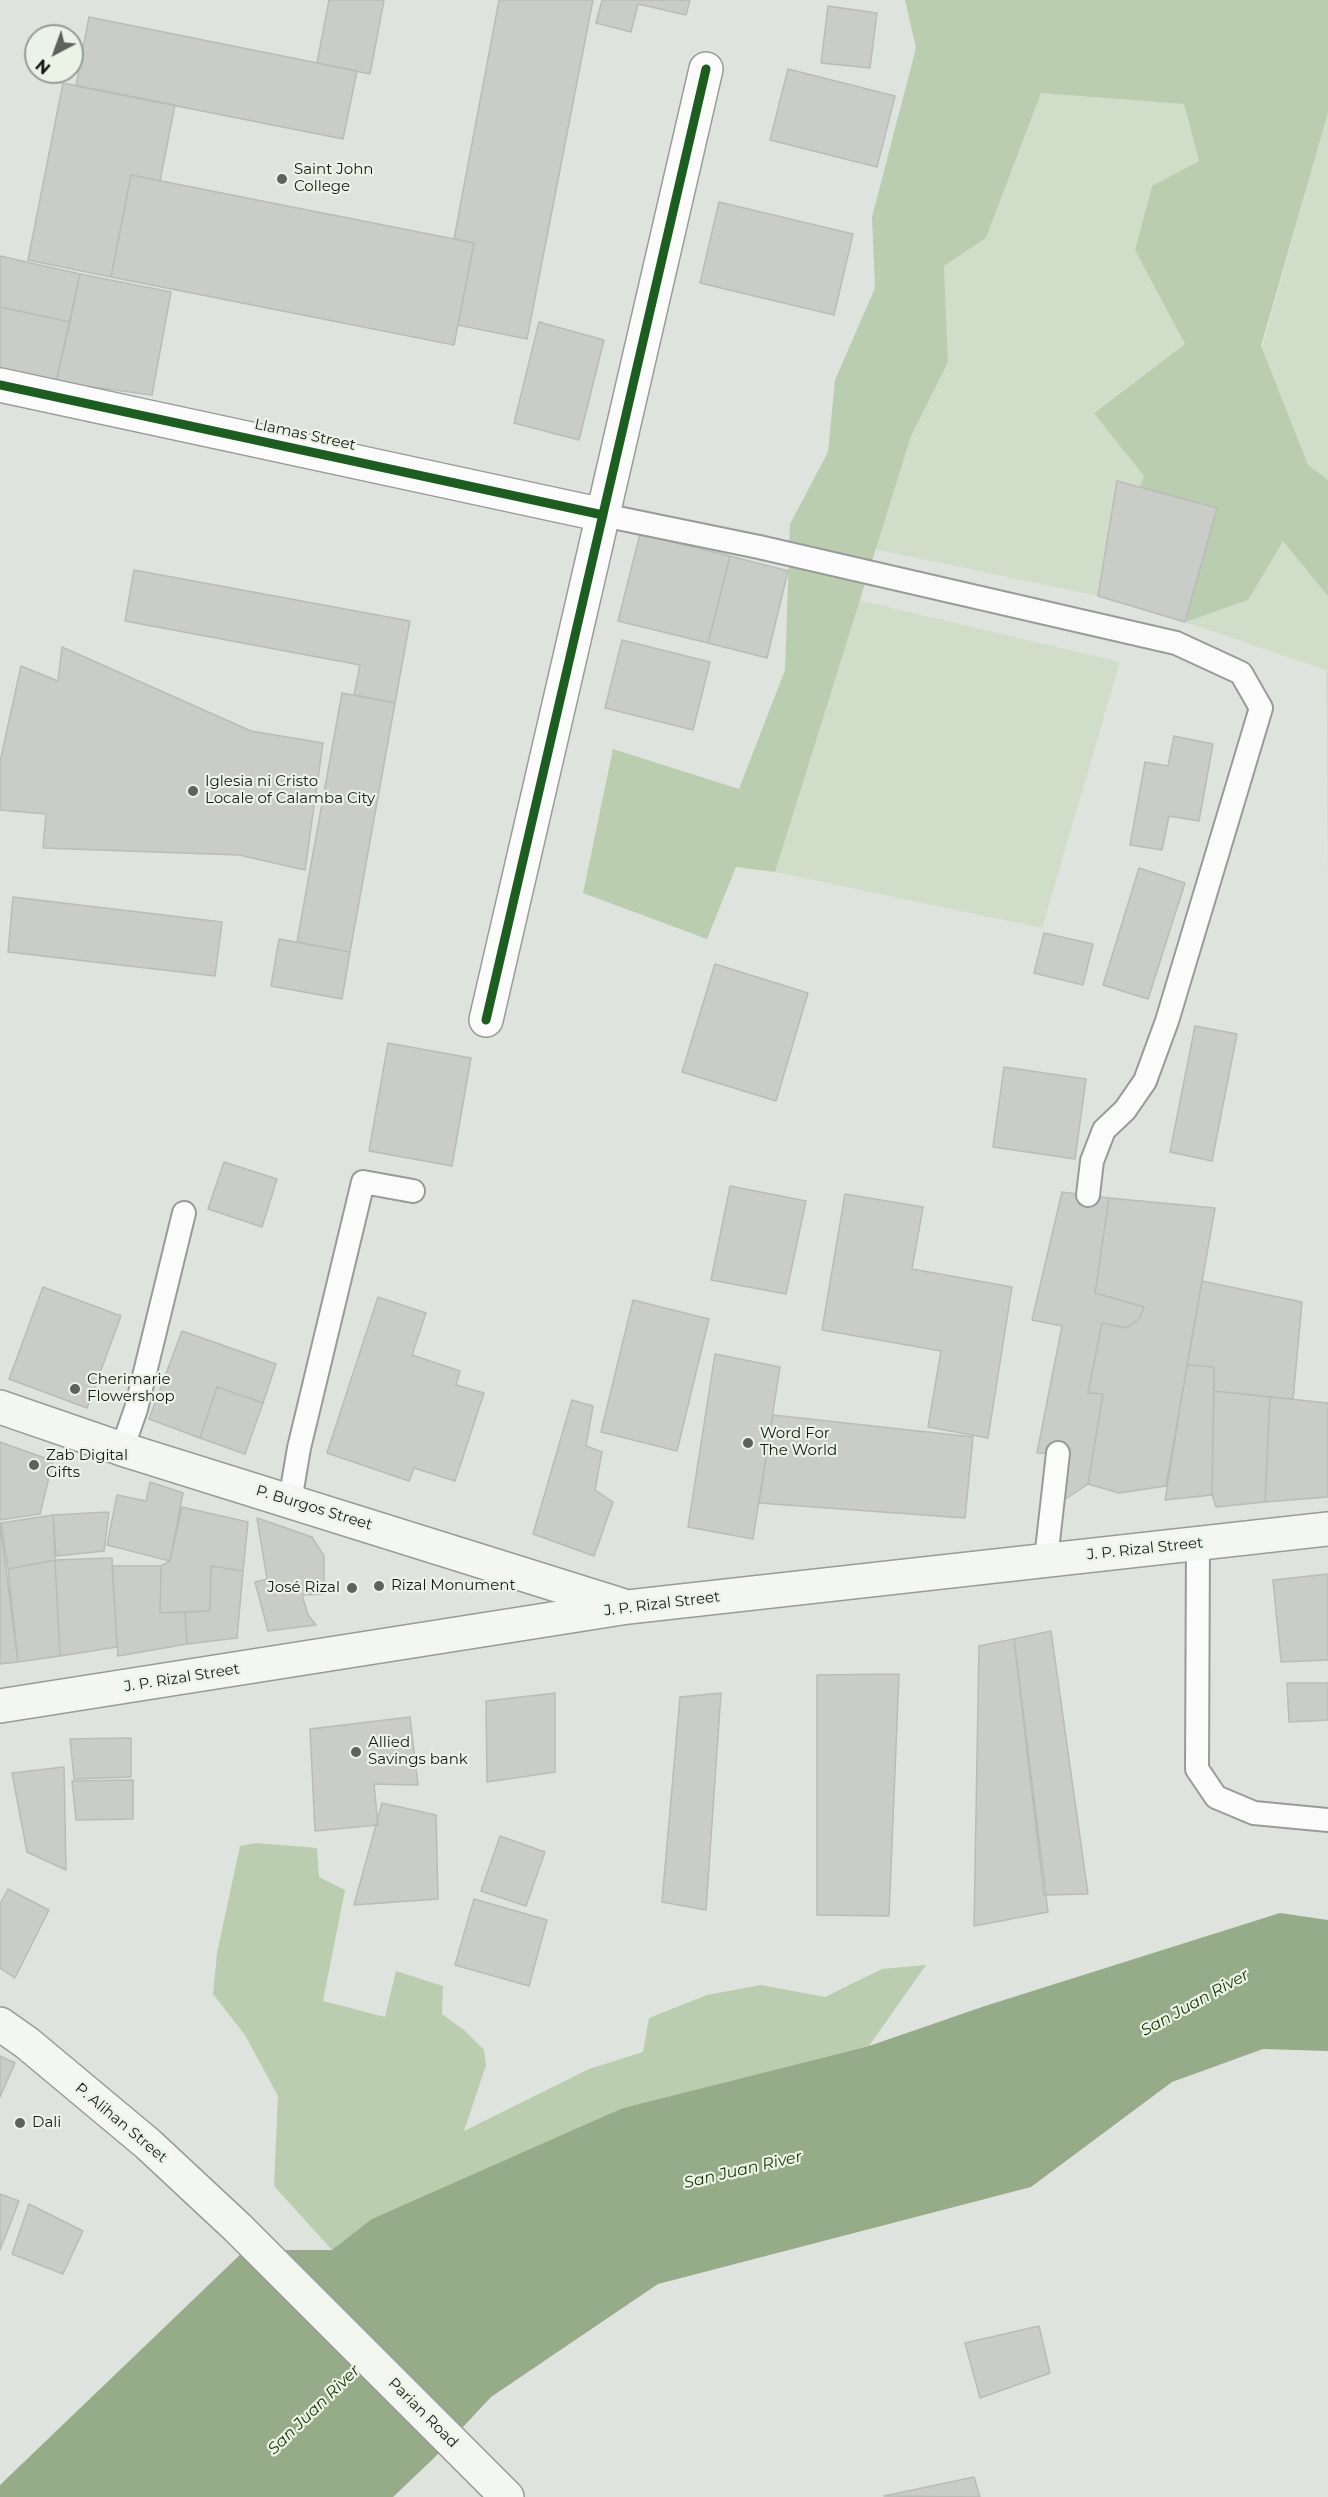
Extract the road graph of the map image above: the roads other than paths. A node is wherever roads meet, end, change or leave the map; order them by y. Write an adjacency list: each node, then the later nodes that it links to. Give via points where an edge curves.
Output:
1 (706, 69): 3 (street)
2 (0, 385): 3 (street, Llamas Street)
3 (603, 515): 4 (street); 6 (lane, via 769,549 1176,643 1241,673 1261,708 1167,1021 1145,1081 1125,1110 1104,1130 1092,1161)
4 (486, 1020)
5 (413, 1191): 11 (lane, via 363,1182 299,1448)
6 (1088, 1195)
7 (184, 1213): 9 (lane, via 136,1409)
8 (0, 1407): 9 (main road, P. Burgos Street)
9 (122, 1449): 11 (main road, P. Burgos Street)
10 (1058, 1453): 14 (lane)
11 (290, 1501): 15 (main road, P. Burgos Street)
12 (1328, 1529): 13 (main road, J. P. Rizal Street)
13 (1198, 1543): 14 (main road, J. P. Rizal Street); 17 (lane, via 1197,1769 1216,1797 1254,1813)
14 (1047, 1559): 15 (main road, J. P. Rizal Street)
15 (628, 1607): 16 (main road, J. P. Rizal Street)
16 (0, 1706)
17 (1328, 1820)
18 (0, 2024): 19 (main road, P. Alihan Street, via 148,2144)
19 (238, 2228): 20 (main road, Parian Road)
20 (507, 2497)

